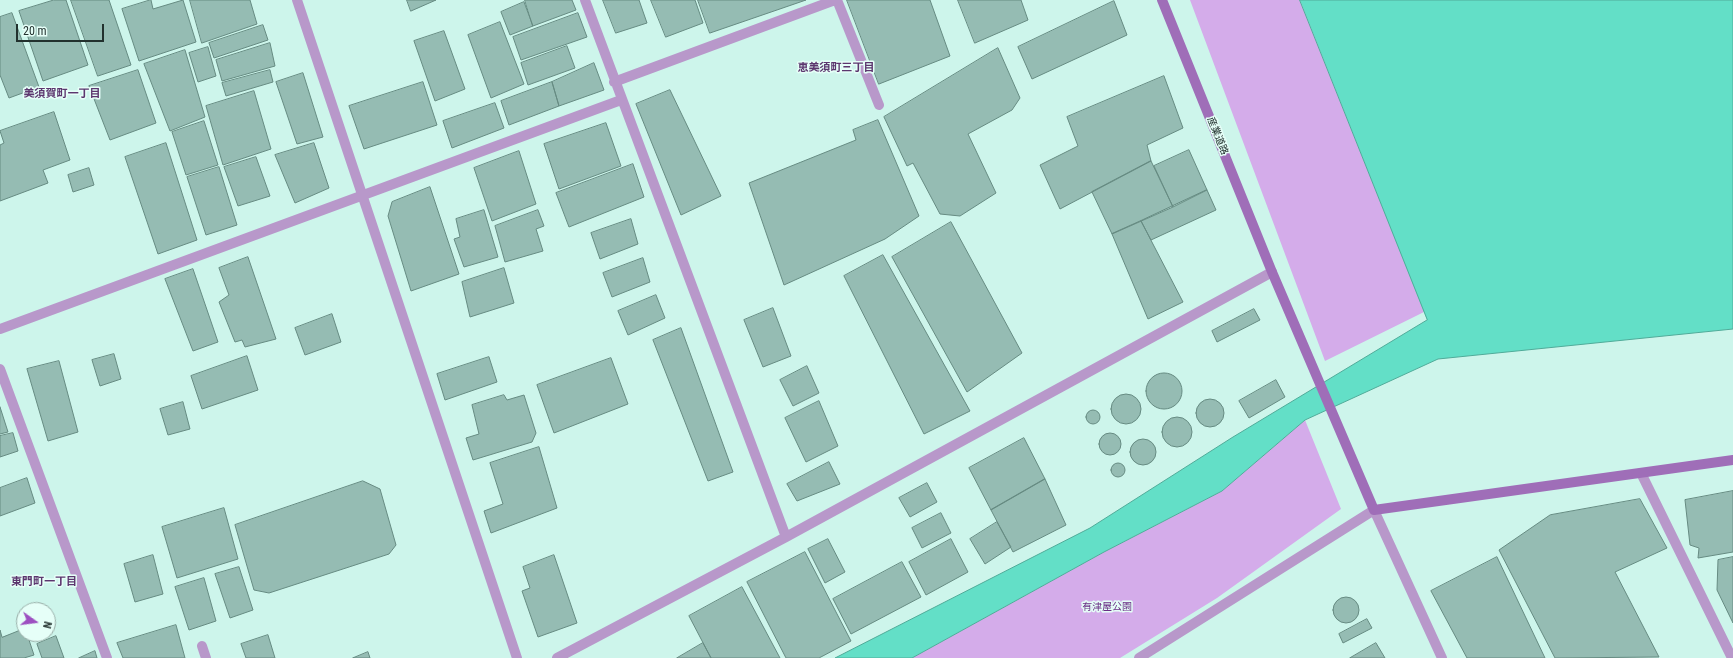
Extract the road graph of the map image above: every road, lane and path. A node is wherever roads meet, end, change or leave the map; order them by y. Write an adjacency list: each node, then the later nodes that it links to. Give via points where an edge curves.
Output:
1 (297, 0): 8 (street)
2 (585, 0): 5 (street)
3 (836, 0): 5 (street); 7 (street)
4 (1162, 0): 9 (street, 産業道路)
5 (614, 82): 6 (street)
6 (621, 100): 8 (street); 15 (street)
7 (879, 106)
8 (364, 195): 10 (street); 19 (street)
9 (1272, 272): 14 (street, 産業道路); 15 (street)
10 (0, 329)
11 (0, 369): 17 (street)
12 (1733, 460): 13 (street)
13 (1642, 473): 14 (street); 23 (street)
14 (1374, 510): 21 (street); 22 (street)
15 (786, 537): 20 (street)
16 (202, 646): 18 (street)
17 (107, 658)
18 (206, 658)
19 (517, 658)
20 (557, 658)
21 (1139, 658)
22 (1442, 658)
23 (1732, 658)

